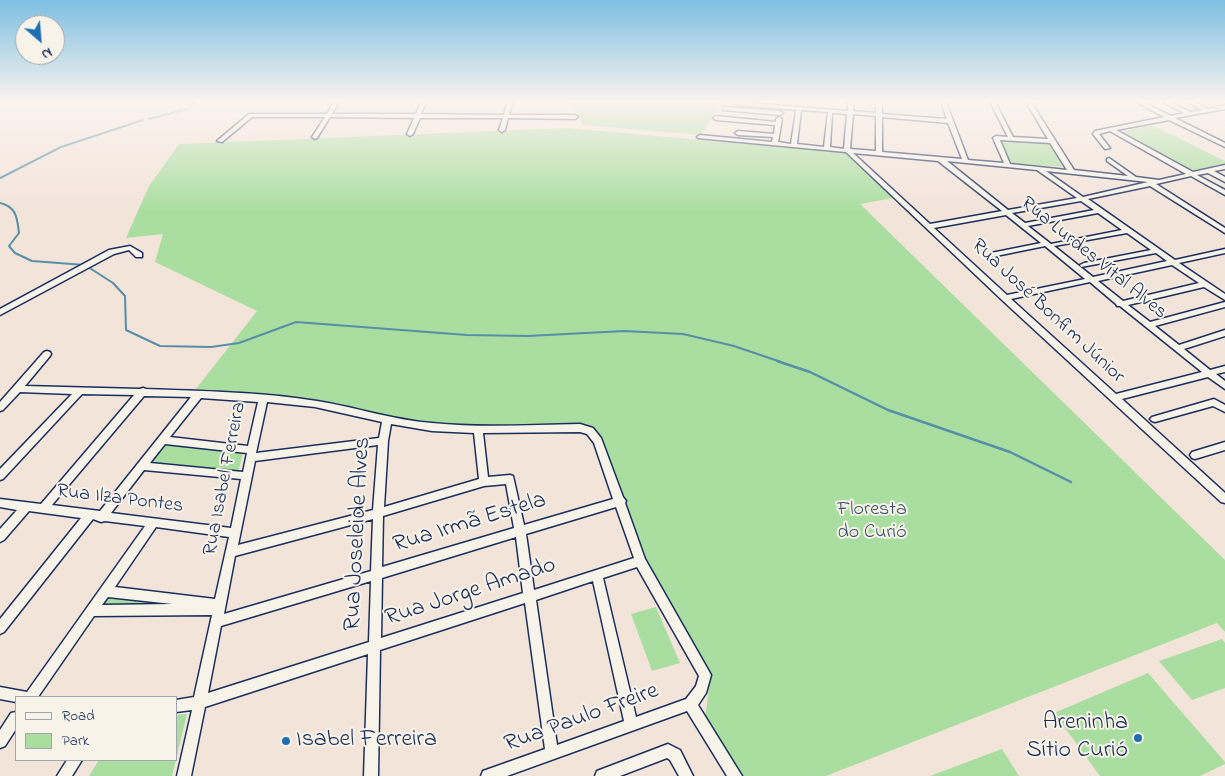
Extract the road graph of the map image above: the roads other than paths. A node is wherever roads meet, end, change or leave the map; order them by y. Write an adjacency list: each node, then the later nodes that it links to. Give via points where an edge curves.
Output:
1 (223, 138): 17 (street)
2 (730, 138): 16 (street)
3 (766, 138): 16 (street)
4 (795, 138): 19 (street)
5 (828, 138): 21 (street)
6 (848, 138): 23 (street)
7 (879, 138): 24 (street)
8 (956, 138): 27 (street)
9 (1008, 138): 15 (street)
10 (1014, 138): 18 (street)
11 (1050, 138): 18 (street)
12 (1099, 138): 22 (street)
13 (1127, 138): 33 (street)
14 (1211, 138): 20 (street)
15 (996, 139): 28 (street)
16 (775, 140): 19 (street)
17 (220, 141)
18 (1052, 141): 31 (street)
19 (794, 145): 21 (street)
20 (1225, 145)
21 (827, 148): 23 (street)
22 (1107, 148)
23 (847, 150): 24 (street); 43 (street, Rua José Bonfim Júnior)
24 (878, 153): 25 (street)
25 (939, 159): 27 (street); 41 (street, Rua Lurdes Vítal Alves)
26 (1110, 160): 34 (street)
27 (966, 162): 28 (street)
28 (1008, 165): 30 (street)
29 (1225, 167): 32 (street)
30 (1037, 168): 31 (street); 39 (street)
31 (1071, 171): 34 (street)
32 (1208, 171): 33 (street); 35 (street)
33 (1194, 175): 36 (street); 38 (street)
34 (1135, 179): 36 (street)
35 (1225, 180)
36 (1161, 182): 37 (street)
37 (1152, 184): 39 (street); 45 (street)
38 (1225, 193)
39 (1080, 199): 40 (street); 41 (street)
40 (1098, 211): 42 (street); 44 (street)
41 (1006, 212): 43 (street); 46 (street, Rua Lurdes Vítal Alves)
42 (1028, 224)
43 (931, 226): 55 (street, Rua José Bonfim Júnior)
44 (1126, 231): 46 (street); 47 (street)
45 (1225, 231)
46 (1050, 244): 50 (street); 53 (street, Rua Lurdes Vítal Alves)
47 (1155, 251): 51 (street); 52 (street)
48 (1225, 251): 51 (street)
49 (139, 255): 59 (street, via 130,248 112,252)
50 (994, 255)
51 (1174, 263): 53 (street); 54 (street)
52 (1084, 265)
53 (1090, 280): 55 (street); 57 (street, Rua Lurdes Vítal Alves)
54 (1205, 284): 56 (street); 57 (street)
55 (1005, 298): 72 (street, Rua José Bonfim Júnior)
56 (1225, 298)
57 (1120, 304): 60 (street, Rua Lurdes Vítal Alves)
58 (1225, 304): 60 (street)
59 (0, 312)
60 (1148, 325): 62 (street, Rua Lurdes Vítal Alves)
61 (1225, 333): 62 (street)
62 (1178, 348): 65 (street, Rua Lurdes Vítal Alves)
63 (47, 354): 67 (street)
64 (1225, 369): 65 (street)
65 (1208, 373): 66 (street, Rua Lurdes Vítal Alves); 72 (street)
66 (1225, 386)
67 (18, 390): 68 (street, Rua Isabel Ferreira); 74 (street)
68 (80, 391): 69 (street, Rua Isabel Ferreira); 84 (street)
69 (143, 391): 70 (street, Rua Isabel Ferreira); 91 (street)
70 (198, 395): 71 (street, Rua Isabel Ferreira); 78 (street)
71 (264, 398): 76 (street, Rua Joseleide Alves, via 336,406); 81 (street, Rua Isabel Ferreira)
72 (1114, 398): 87 (street, Rua José Bonfim Júnior)
73 (1223, 406): 75 (street, via 1214,402)
74 (0, 408)
75 (1155, 419)
76 (387, 420): 77 (street); 79 (street, Rua Joseleide Alves)
77 (478, 429): 86 (street); 88 (street, via 580,428 590,431 598,441)
78 (163, 440): 81 (street); 83 (street)
79 (383, 441): 81 (street); 92 (street, Rua Joseleide Alves)
80 (1225, 446): 82 (street)
81 (252, 454): 85 (street, Rua Isabel Ferreira)
82 (1195, 455)
83 (143, 466): 85 (street); 94 (street)
84 (0, 476)
85 (247, 476): 97 (street, Rua Isabel Ferreira)
86 (484, 482): 92 (street); 96 (street, via 510,479)
87 (1225, 499)
88 (621, 501): 96 (street, Rua Irmã Estela); 100 (street)
89 (0, 504): 90 (street, Rua Ilza Pontes)
90 (26, 507): 91 (street, Rua Ilza Pontes); 98 (street)
91 (43, 509): 93 (street, Rua Ilza Pontes)
92 (378, 513): 99 (street); 101 (street, Rua Joseleide Alves)
93 (89, 516): 94 (street, Rua Ilza Pontes); 108 (street)
94 (101, 518): 95 (street, Rua Ilza Pontes)
95 (153, 523): 97 (street, Rua Ilza Pontes); 103 (street)
96 (520, 532): 101 (street, Rua Irmã Estela); 104 (street)
97 (234, 533): 99 (street, Rua Isabel Ferreira)
98 (0, 537)
99 (231, 552): 105 (street, Rua Isabel Ferreira)
100 (640, 561): 102 (street, Rua Jorge Amado); 114 (street, via 705,675 702,689)
101 (377, 575): 107 (street, Rua Irmã Estela); 109 (street, Rua Joseleide Alves)
102 (597, 575): 104 (street, Rua Jorge Amado); 117 (street)
103 (106, 591): 105 (street); 106 (street)
104 (529, 597): 109 (street, Rua Jorge Amado); 119 (street)
105 (219, 607): 106 (street); 107 (street, Rua Isabel Ferreira)
106 (93, 611): 112 (street)
107 (217, 622): 113 (street, Rua Isabel Ferreira)
108 (0, 628)
109 (373, 646): 113 (street, Rua Jorge Amado); 123 (street, Rua Joseleide Alves)
110 (0, 693): 111 (street)
111 (18, 696)
112 (32, 696)
113 (200, 702): 115 (street, Rua Jorge Amado); 122 (street, Rua Isabel Ferreira)
114 (690, 704): 117 (street, Rua Paulo Freire); 127 (street)
115 (178, 706)
116 (15, 719): 118 (street)
117 (631, 724): 119 (street, Rua Paulo Freire)
118 (0, 741)
119 (552, 753): 124 (street, Rua Paulo Freire)
120 (74, 761): 121 (street)
121 (64, 776)
122 (184, 776)
123 (371, 776)
124 (488, 776)
125 (602, 776): 126 (street, via 668,750 675,755)
126 (686, 776)
127 (735, 776)

